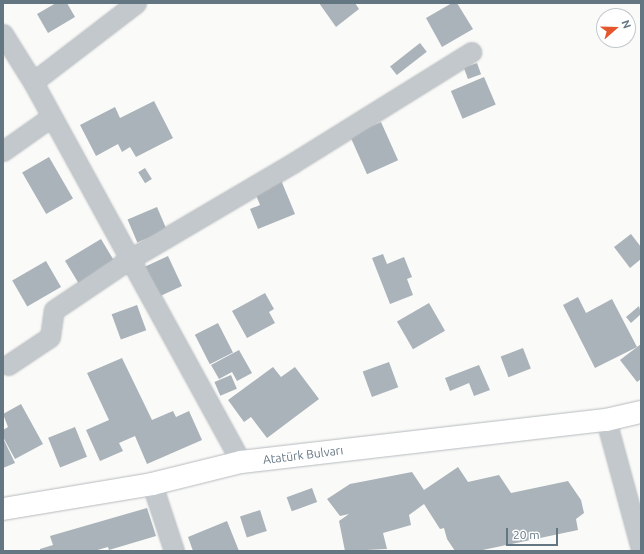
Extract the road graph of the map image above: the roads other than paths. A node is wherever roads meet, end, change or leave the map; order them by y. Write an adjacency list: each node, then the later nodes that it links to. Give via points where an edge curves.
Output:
1 (136, 3): 4 (street)
2 (3, 34): 4 (street)
3 (471, 52): 7 (street, via 293,163)
4 (34, 82): 5 (street)
5 (51, 117): 6 (street); 7 (street)
6 (3, 151)
7 (130, 260): 8 (street, via 54,310 50,337); 11 (street)
8 (8, 365)
9 (641, 412): 10 (main road, Atatürk Bulvarı)
10 (606, 420): 11 (main road, Atatürk Bulvarı); 14 (street)
11 (241, 462): 12 (main road, Atatürk Bulvarı)
12 (152, 484): 13 (main road, Atatürk Bulvarı); 15 (street)
13 (3, 510)
14 (641, 549)
15 (174, 551)

